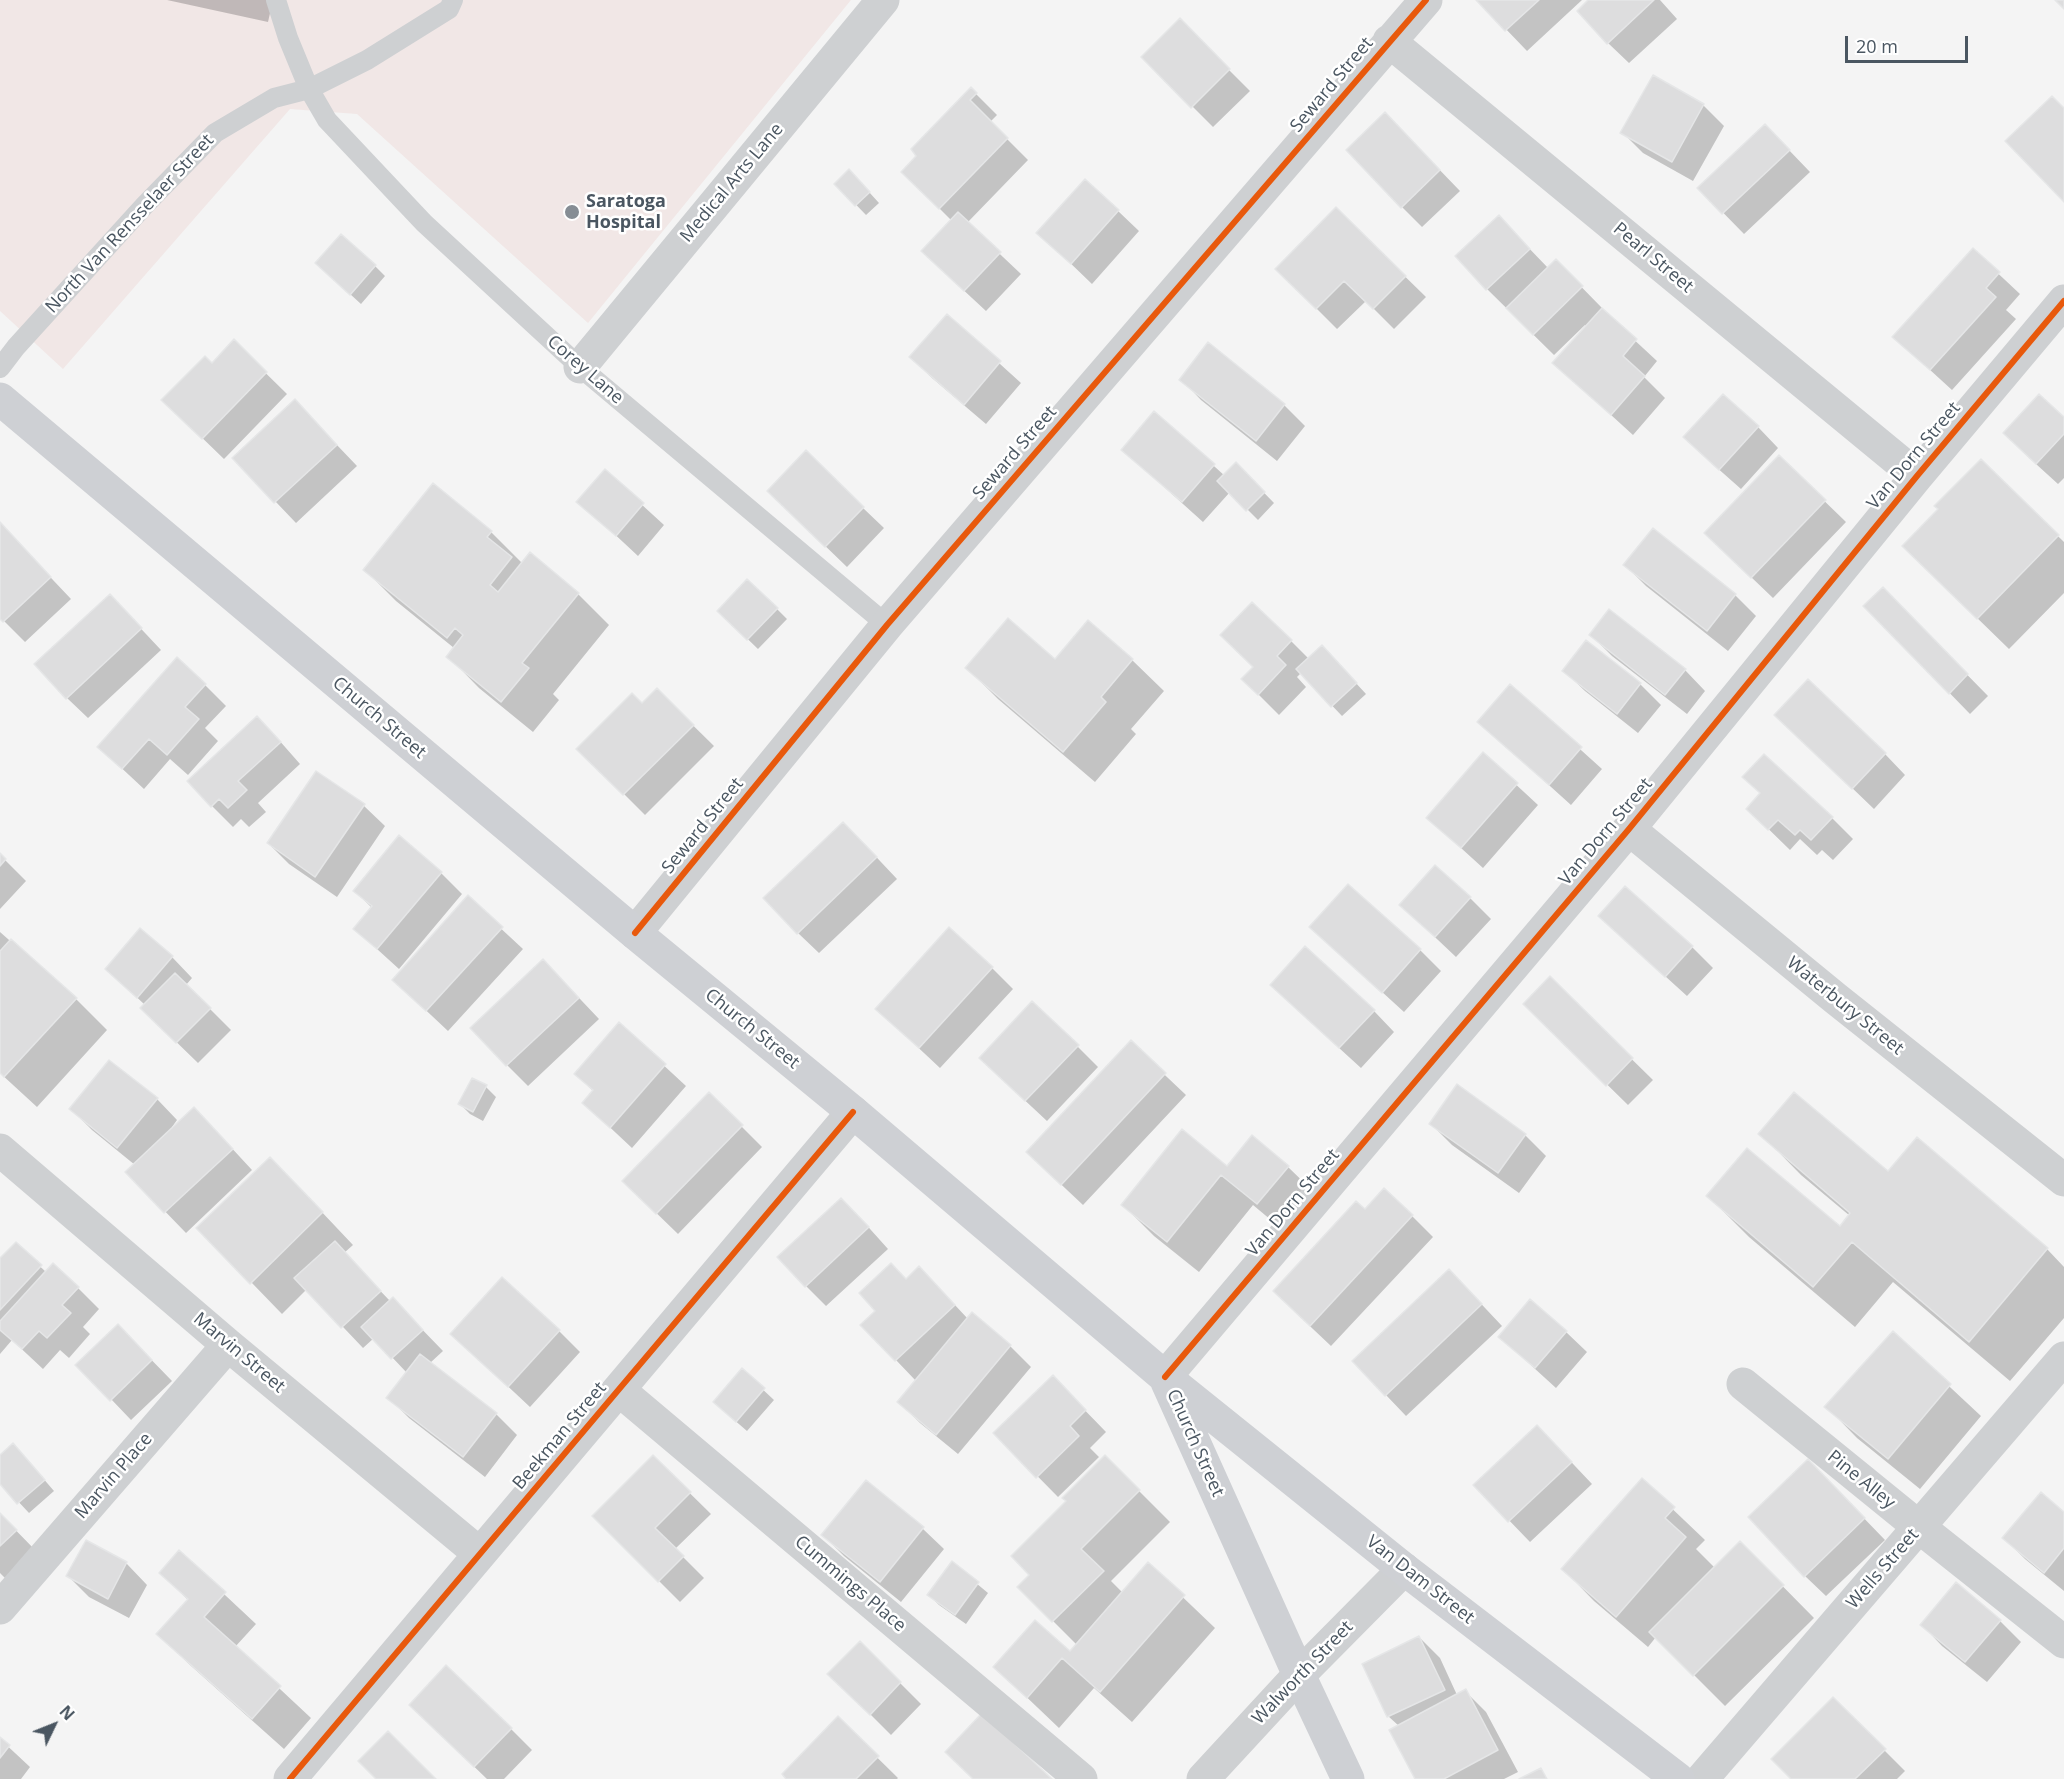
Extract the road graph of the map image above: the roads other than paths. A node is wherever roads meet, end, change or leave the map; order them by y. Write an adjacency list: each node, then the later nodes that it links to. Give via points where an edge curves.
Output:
1 (276, 0): 6 (lane)
2 (453, 0): 6 (lane, North Van Rensselaer Street, via 449,9 367,60)
3 (883, 0): 8 (street, Medical Arts Lane)
4 (1426, 0): 5 (street, Seward Street)
5 (1389, 41): 11 (street, Pearl Street); 12 (street, Seward Street)
6 (309, 89): 8 (lane, Corey Lane, via 327,120 424,224); 9 (lane, North Van Rensselaer Street, via 274,99 215,133)
7 (2064, 301): 11 (street, Van Dorn Street)
8 (580, 367): 12 (lane, Corey Lane)
9 (0, 368)
10 (0, 399): 14 (main road, Church Street)
11 (1917, 476): 13 (street, Van Dorn Street)
12 (887, 625): 14 (street, Seward Street)
13 (1629, 829): 17 (street, Waterbury Street); 20 (street, Van Dorn Street)
14 (635, 933): 15 (main road, Church Street)
15 (853, 1113): 20 (main road, Church Street); 22 (street, Beekman Street)
16 (0, 1150): 18 (street, Marvin Street)
17 (2064, 1180)
18 (228, 1345): 24 (street, Marvin Street); 26 (street, Marvin Place)
19 (2064, 1358): 23 (street, Wells Street)
20 (1166, 1377): 25 (main road, Van Dam Street); 28 (main road, Church Street)
21 (1743, 1384): 23 (street, Pine Alley)
22 (619, 1390): 24 (street, Beekman Street); 30 (street, Cummings Place)
23 (1919, 1527): 27 (street, Pine Alley); 34 (street, Wells Street)
24 (480, 1554): 29 (street, Beekman Street)
25 (1404, 1569): 28 (street, Walworth Street); 33 (main road, Van Dam Street)
26 (3, 1597)
27 (2064, 1642)
28 (1299, 1675): 31 (street, Walworth Street); 32 (main road, Church Street)
29 (290, 1779)
30 (1081, 1779)
31 (1203, 1779)
32 (1348, 1779)
33 (1678, 1779)
34 (1702, 1779)

